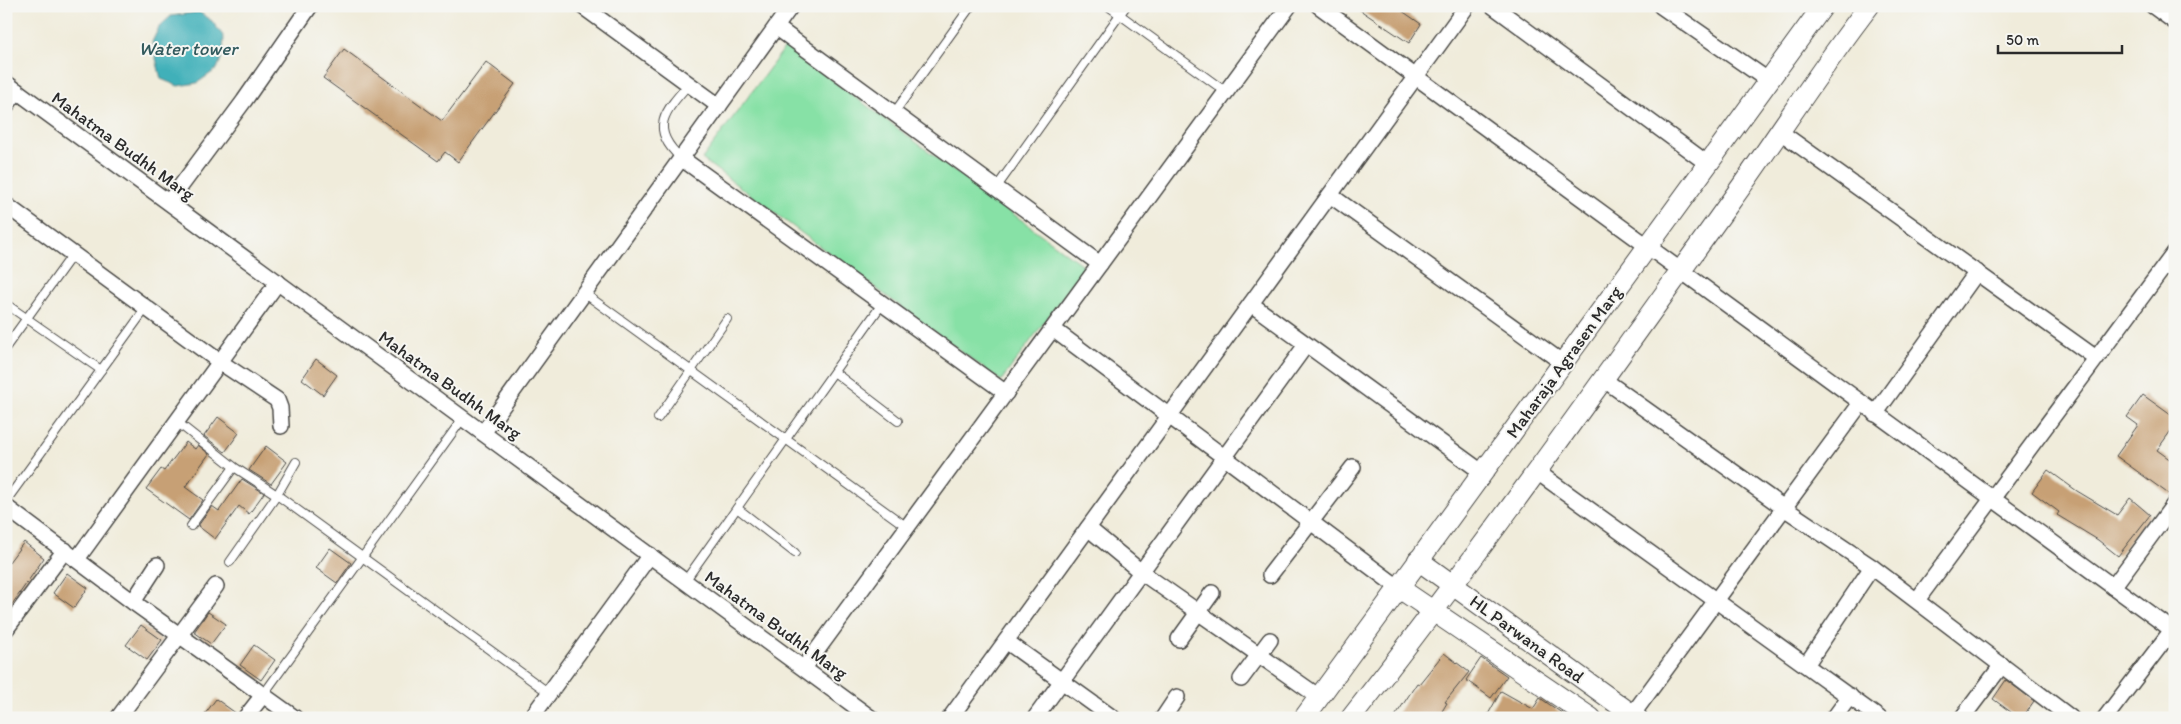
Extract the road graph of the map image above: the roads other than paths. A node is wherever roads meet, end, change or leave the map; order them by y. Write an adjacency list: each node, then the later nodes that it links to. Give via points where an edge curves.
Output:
1 (310, 6): 31 (street)
2 (582, 6): 20 (street)
3 (791, 6): 17 (street)
4 (971, 6): 25 (lane)
5 (1108, 6): 15 (lane)
6 (1126, 6): 15 (lane)
7 (1289, 6): 22 (street)
8 (1319, 6): 18 (street)
9 (1467, 6): 18 (street)
10 (1493, 6): 28 (street)
11 (1661, 6): 19 (street)
12 (1869, 6): 26 (street)
13 (2153, 6): 16 (street)
14 (1822, 7): 19 (street, Maharaja Agrasen Marg)
15 (1120, 15): 22 (lane); 29 (lane)
16 (2173, 16)
17 (776, 26): 24 (street); 25 (street)
18 (1416, 77): 30 (street); 33 (street)
19 (1769, 81): 28 (street, Maharaja Agrasen Marg)
20 (689, 84): 24 (street); 27 (lane, via 670,105 662,124 665,141)
21 (12, 87): 23 (street); 31 (street, Mahatma Budhh Marg)
22 (1226, 92): 36 (street)
23 (6, 106)
24 (719, 106): 27 (street)
25 (894, 113): 29 (street)
26 (1779, 131): 37 (street); 38 (street)
27 (681, 158): 40 (street); 42 (street)
28 (1708, 164): 33 (street, Maharaja Agrasen Marg)
29 (996, 188): 36 (street)
30 (1330, 195): 43 (street); 52 (street)
31 (169, 202): 39 (street, Mahatma Budhh Marg)
32 (6, 205): 35 (street)
33 (1648, 247): 37 (street); 52 (street, Maharaja Agrasen Marg)
34 (2175, 252): 50 (street)
35 (73, 254): 44 (street); 45 (lane)
36 (1100, 264): 47 (street)
37 (1680, 272): 56 (street); 58 (street)
38 (1977, 272): 50 (street); 59 (street)
39 (278, 282): 51 (street); 61 (street, Mahatma Budhh Marg)
40 (584, 293): 54 (lane); 66 (street)
41 (6, 304): 45 (lane)
42 (882, 304): 55 (lane); 57 (street)
43 (1251, 304): 48 (street); 60 (street)
44 (146, 308): 51 (street); 53 (lane)
45 (26, 319): 49 (lane); 53 (lane)
46 (727, 319): 54 (lane)
47 (1053, 329): 57 (street); 60 (street)
48 (1306, 345): 68 (street); 73 (street)
49 (6, 347)
50 (2096, 358): 75 (street)
51 (220, 362): 64 (street); 65 (street, via 276,400)
52 (1563, 363): 73 (street, Maharaja Agrasen Marg)
53 (101, 370): 76 (lane)
54 (691, 370): 62 (lane); 67 (lane)
55 (834, 372): 63 (lane); 67 (lane)
56 (1604, 379): 72 (street); 80 (street)
57 (1006, 393): 83 (street)
58 (1861, 403): 59 (street); 80 (street)
59 (1875, 414): 75 (street)
60 (1169, 416): 68 (street); 84 (street)
61 (463, 418): 66 (street, Mahatma Budhh Marg); 88 (lane)
62 (658, 418)
63 (898, 421)
64 (177, 422): 70 (lane); 86 (street)
65 (281, 426)
66 (483, 433): 87 (street, Mahatma Budhh Marg)
67 (786, 439): 79 (lane); 83 (lane)
68 (1224, 458): 81 (street); 93 (street)
69 (296, 462): 74 (lane)
70 (234, 467): 74 (lane); 82 (lane)
71 (1353, 467): 81 (street)
72 (1536, 471): 96 (street); 102 (street)
73 (1483, 473): 89 (street, Maharaja Agrasen Marg)
74 (277, 495): 88 (lane); 90 (lane)
75 (1992, 498): 98 (street); 101 (street)
76 (6, 500)
77 (2175, 503): 98 (street)
78 (6, 507): 86 (street)
79 (737, 508): 85 (lane); 95 (lane)
80 (1784, 508): 92 (street); 102 (street)
81 (1311, 522): 94 (street); 99 (street)
82 (191, 526)
83 (908, 528): 115 (street)
84 (1088, 528): 93 (street); 111 (street)
85 (795, 553)
86 (71, 555): 103 (street); 106 (street)
87 (650, 555): 95 (street, Mahatma Budhh Marg); 118 (street)
88 (362, 557): 118 (lane); 119 (lane)
89 (1418, 560): 96 (street, HL Parwana Road); 99 (street, Maharaja Agrasen Marg)
90 (230, 562)
91 (157, 565): 103 (street)
92 (1872, 567): 101 (street); 113 (street)
93 (1141, 572): 105 (street); 117 (street)
94 (1270, 575)
95 (686, 581): 115 (street, Mahatma Budhh Marg)
96 (1451, 584): 104 (street); 123 (street, HL Parwana Road)
97 (216, 586): 108 (street)
98 (2113, 587): 107 (street)
99 (1399, 588): 104 (street, HL Parwana Road); 122 (street, Maharaja Agrasen Marg)
100 (1212, 593): 105 (street)
101 (1917, 600): 114 (street)
102 (1716, 601): 113 (street); 123 (street)
103 (132, 602): 108 (street)
104 (1431, 611): 134 (street); 135 (street, HL Parwana Road)
105 (1198, 612): 109 (street); 112 (street)
106 (6, 629)
107 (2173, 631): 140 (street)
108 (180, 634): 119 (street); 124 (street)
109 (1178, 639)
110 (1270, 640): 112 (street)
111 (1006, 641): 117 (street); 129 (street)
112 (1259, 655): 116 (street); 122 (street)
113 (1806, 664): 120 (street)
114 (2002, 665): 138 (street); 139 (street)
115 (804, 668): 128 (street, Mahatma Budhh Marg)
116 (1241, 679)
117 (1062, 681): 130 (street); 131 (street)
118 (549, 693): 127 (street)
119 (263, 694): 125 (street); 126 (street)
120 (1850, 696): 136 (street); 137 (street)
121 (1177, 697): 132 (street)
122 (1319, 697): 133 (street, Maharaja Agrasen Marg)
123 (1635, 716)
124 (118, 718)
125 (245, 718)
126 (295, 718)
127 (531, 718)
128 (872, 718)
129 (950, 718)
130 (1035, 718)
131 (1113, 718)
132 (1164, 718)
133 (1304, 718)
134 (1351, 718)
135 (1591, 718)
136 (1834, 718)
137 (1879, 718)
138 (1962, 718)
139 (2071, 718)
140 (2105, 718)

